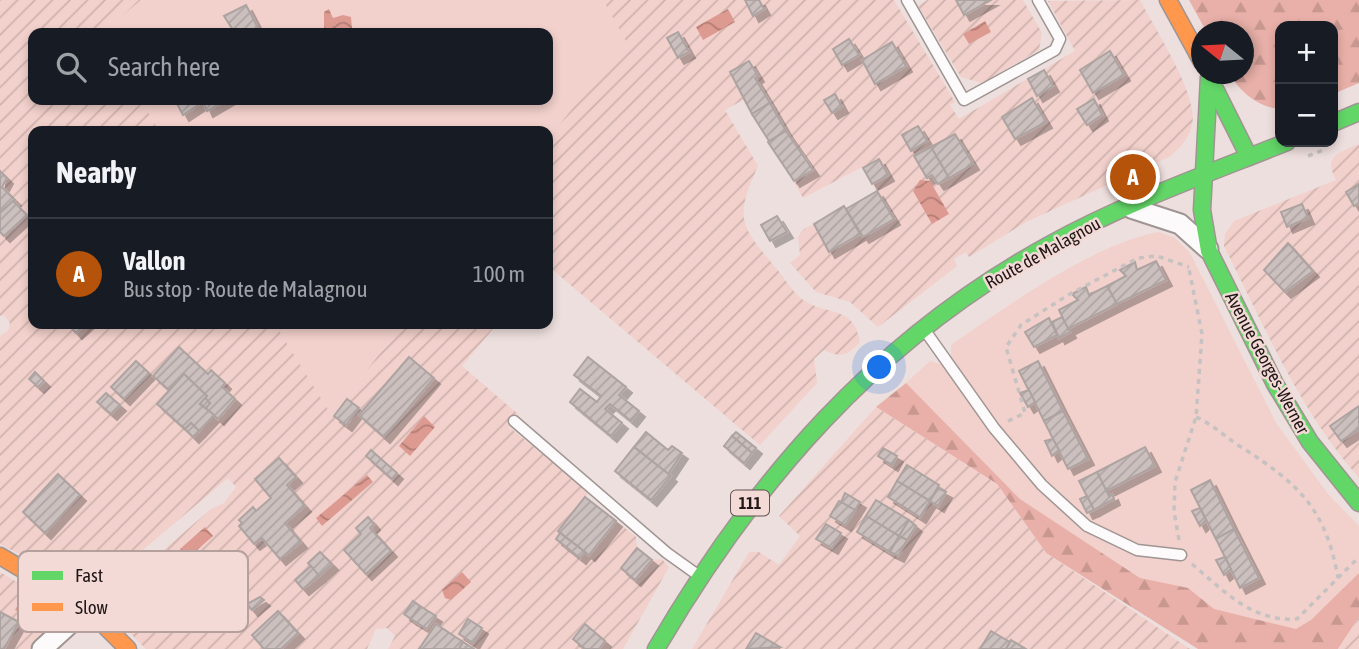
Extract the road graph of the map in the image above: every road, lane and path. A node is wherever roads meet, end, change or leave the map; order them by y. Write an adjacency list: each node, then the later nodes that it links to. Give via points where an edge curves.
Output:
1 (907, 0): 2 (lane, via 964,100 1055,50 1060,38)
2 (1038, 0)
3 (1168, 0): 4 (main road)
4 (1191, 43)
5 (1206, 84): 11 (main road, Avenue Georges-Werner)
6 (1212, 84): 10 (main road)
7 (1359, 112): 8 (main road)
8 (1338, 120)
9 (1275, 147): 10 (main road, Route de Malagnou / 111)
10 (1249, 157): 11 (main road, Route de Malagnou / 111)
11 (1202, 177): 12 (main road, Route de Malagnou / 111); 13 (main road, Avenue Georges-Werner)
12 (1131, 208): 13 (street, Avenue Georges-Werner, via 1180,224 1196,235); 15 (main road, Route de Malagnou / 111, via 1048,246)
13 (1202, 257): 14 (path); 19 (main road, Avenue Georges-Werner, via 1310,442)
14 (1189, 267): 16 (path, via 1202,334); 18 (path, via 1157,256 1138,258 1021,325 1006,347 1025,413)
15 (923, 329): 18 (lane); 24 (main road, Route de Malagnou / 111, via 815,426)
16 (1196, 417): 20 (path, via 1175,482); 25 (path, via 1273,465 1308,500 1332,543)
17 (514, 421): 24 (lane)
18 (994, 428): 20 (lane, via 1042,485 1087,526 1137,550)
19 (1359, 503)
20 (1181, 555): 25 (path, via 1246,610 1281,620 1297,619)
21 (0, 556): 23 (main road)
22 (1359, 557): 25 (path)
23 (18, 567)
24 (698, 575): 30 (main road, Route de Malagnou / 111)
25 (1338, 578)
26 (62, 632): 28 (street)
27 (111, 632): 29 (main road)
28 (43, 649)
29 (128, 649)
30 (656, 649)

